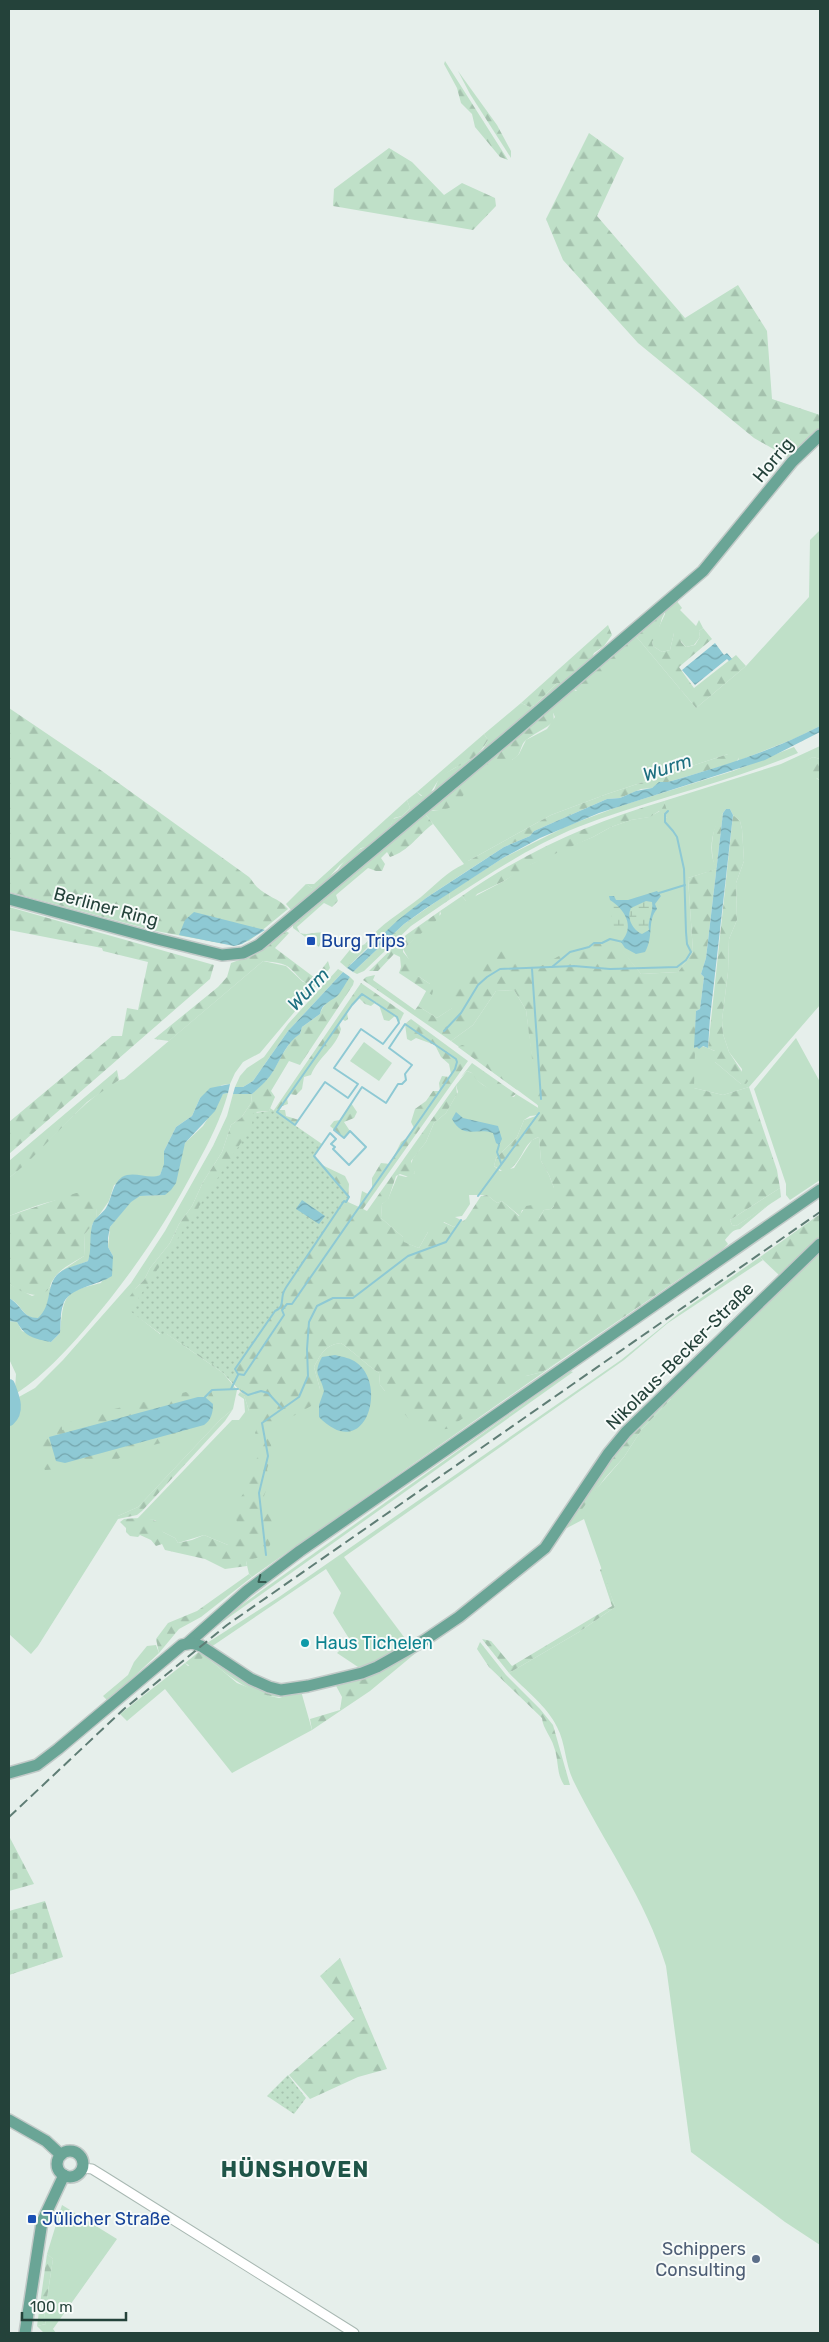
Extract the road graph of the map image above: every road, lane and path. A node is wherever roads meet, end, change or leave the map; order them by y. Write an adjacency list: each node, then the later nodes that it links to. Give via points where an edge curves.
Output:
1 (820, 435): 3 (main road, Horrig, via 802,450 703,570 680,592 259,945 243,953 222,955)
2 (9, 899): 3 (main road, Berliner Ring)
3 (194, 948)
4 (820, 1190): 6 (main road, one-way to 6, via 300,1551 247,1591)
5 (820, 1244): 6 (main road, Nikolaus-Becker-Straße, via 626,1432 545,1548 425,1640 362,1673 281,1690 260,1683 201,1646)
6 (188, 1643): 7 (main road, via 58,1749 37,1764)
7 (9, 1773)
8 (9, 2120): 9 (main road, via 46,2141)
9 (62, 2155): 10 (main road, via 68,2151 76,2152 82,2158); 11 (main road, via 58,2166)
10 (82, 2168): 11 (main road, via 75,2176); 13 (street, via 92,2169)
11 (64, 2175): 12 (main road, via 42,2222)
12 (25, 2333)
13 (354, 2333)

